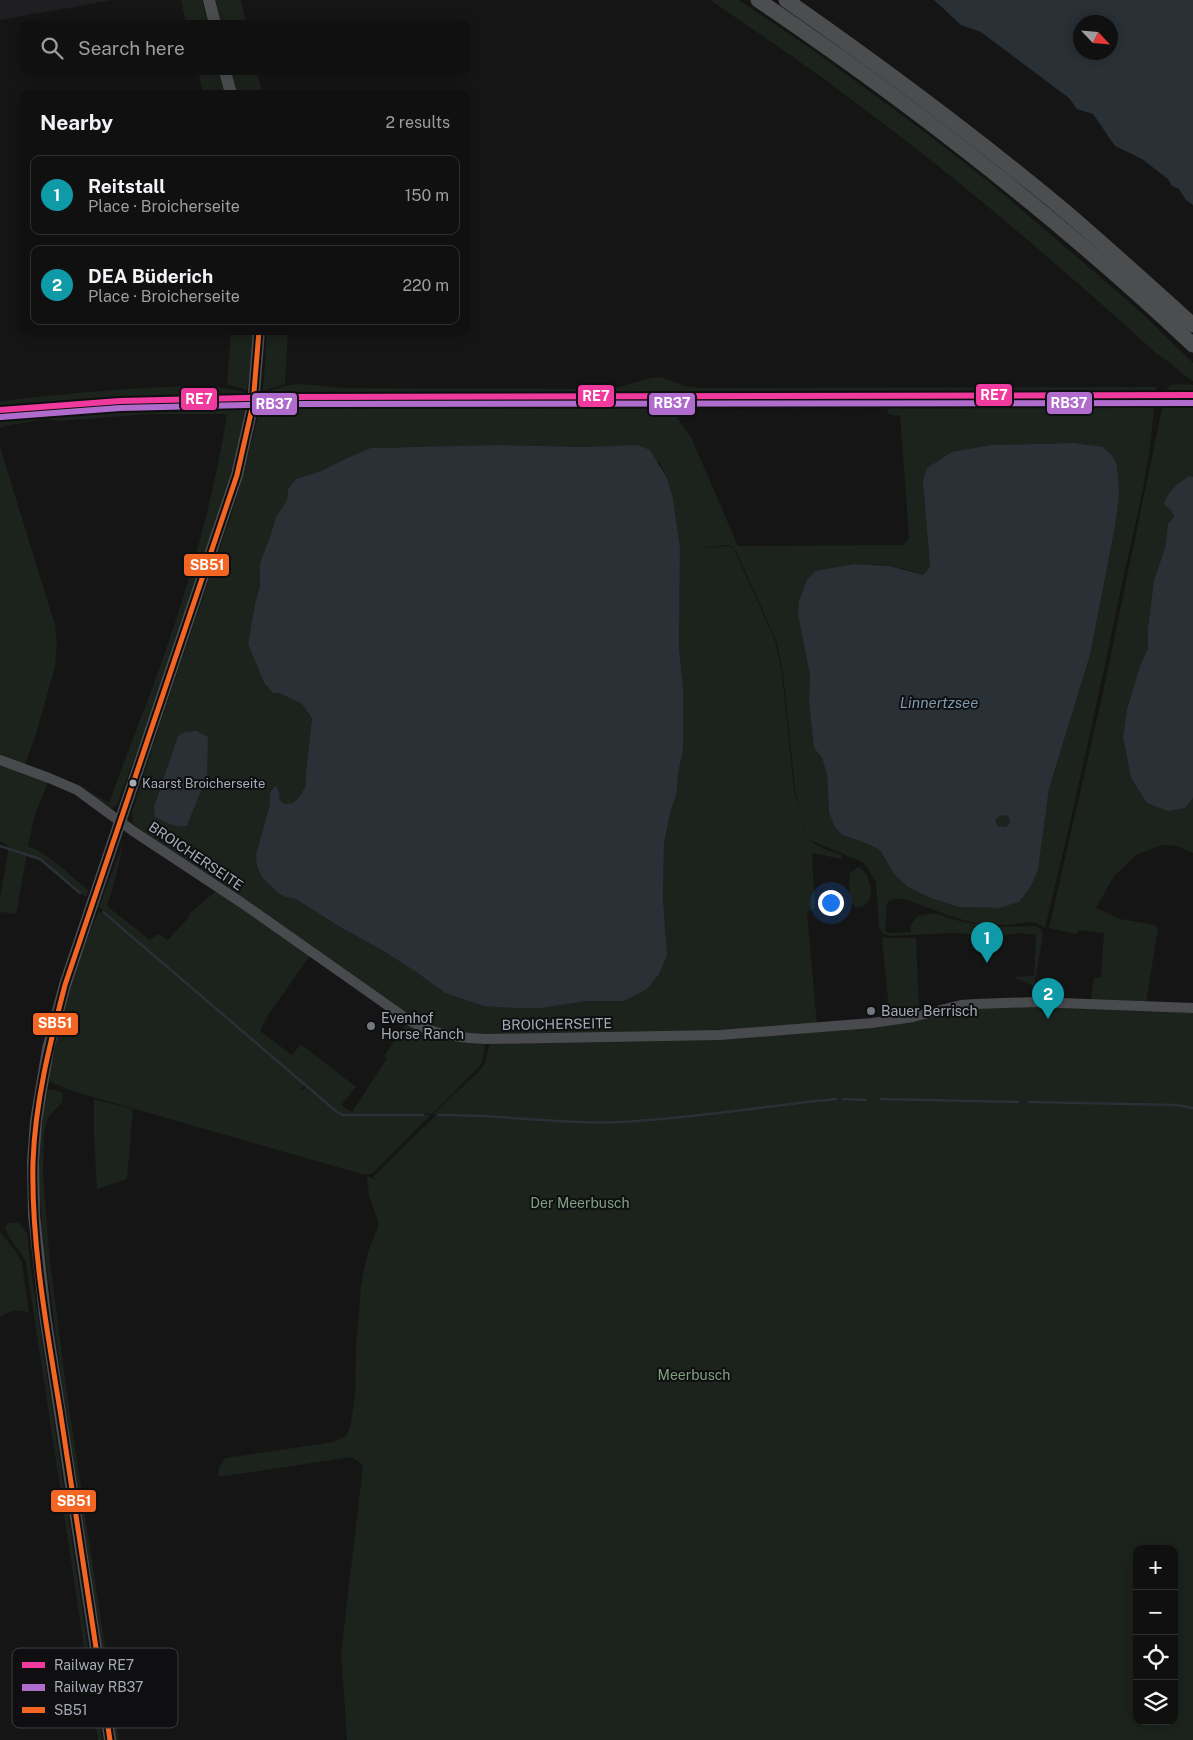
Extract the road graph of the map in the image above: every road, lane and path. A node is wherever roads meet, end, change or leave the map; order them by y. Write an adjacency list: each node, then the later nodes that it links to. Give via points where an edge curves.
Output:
1 (209, 0): 4 (main road)
2 (758, 0): 9 (highway, via 872,79 991,170 1120,278)
3 (786, 0): 7 (highway, via 1000,159 1066,212)
4 (213, 20)
5 (227, 75): 6 (main road)
6 (230, 90)
7 (1193, 325)
8 (259, 335): 11 (main road, via 250,421 230,501)
9 (1193, 345)
10 (0, 760): 11 (street, BROICHERSEITE, via 77,790)
11 (121, 821): 12 (street, BROICHERSEITE, via 404,1017 423,1028 450,1036 487,1039 720,1035 863,1024 961,1005 1013,1002); 13 (main road, via 72,963 48,1048 33,1162 34,1215 42,1289)
12 (1193, 1008)
13 (96, 1648)

